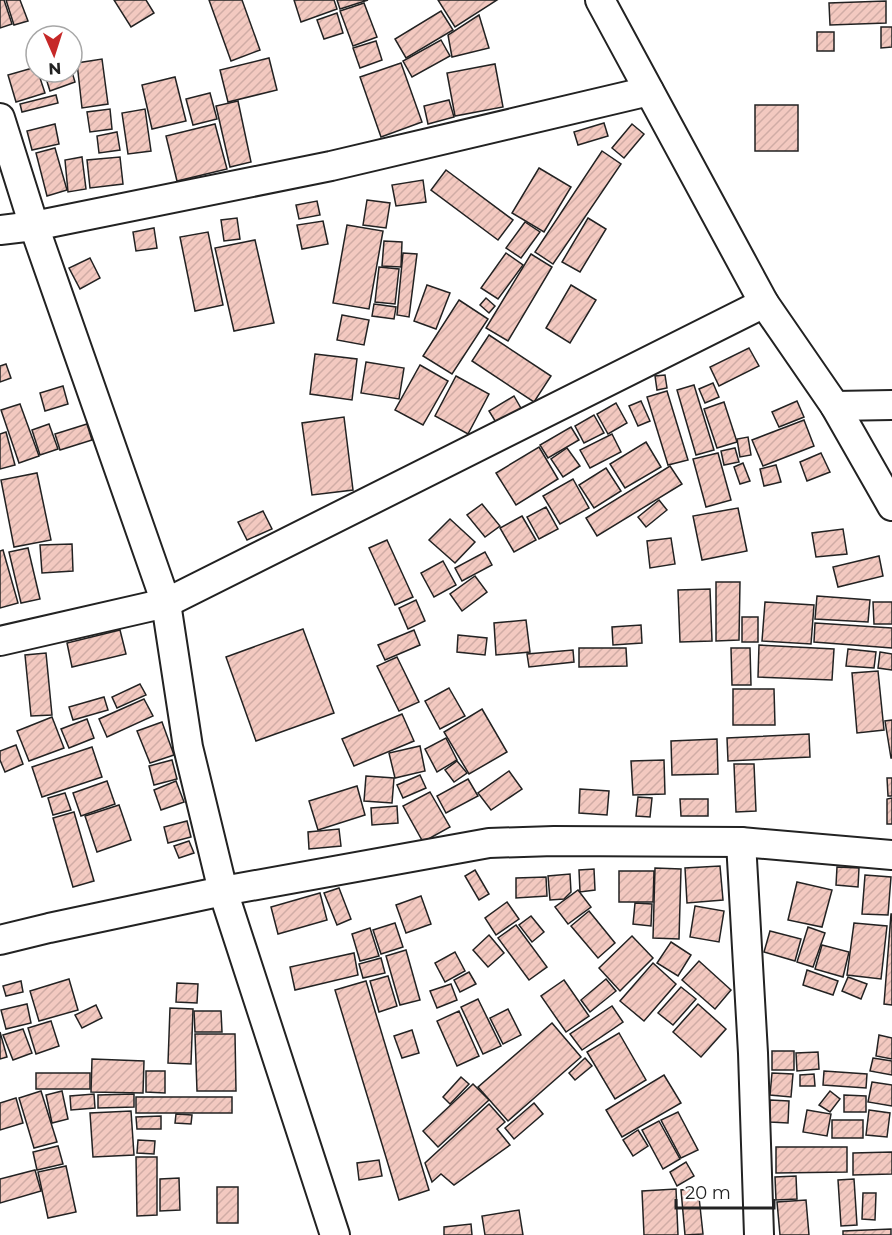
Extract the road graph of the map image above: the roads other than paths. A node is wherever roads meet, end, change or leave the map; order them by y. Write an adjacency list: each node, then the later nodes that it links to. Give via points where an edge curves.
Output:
1 (600, 0): 2 (street)
2 (649, 91): 4 (street, via 331,166); 6 (street)
3 (0, 118): 4 (street)
4 (34, 226): 5 (street); 10 (street)
5 (0, 230)
6 (764, 303): 7 (street); 10 (street)
7 (835, 405): 8 (street); 9 (street)
8 (892, 405)
9 (892, 506)
10 (166, 603): 11 (street); 14 (street, via 188,747)
11 (0, 641)
12 (741, 842): 13 (street); 14 (street, via 489,843); 17 (street)
13 (892, 855)
14 (223, 891): 15 (street); 16 (street)
15 (0, 940)
16 (335, 1235)
17 (759, 1235)

